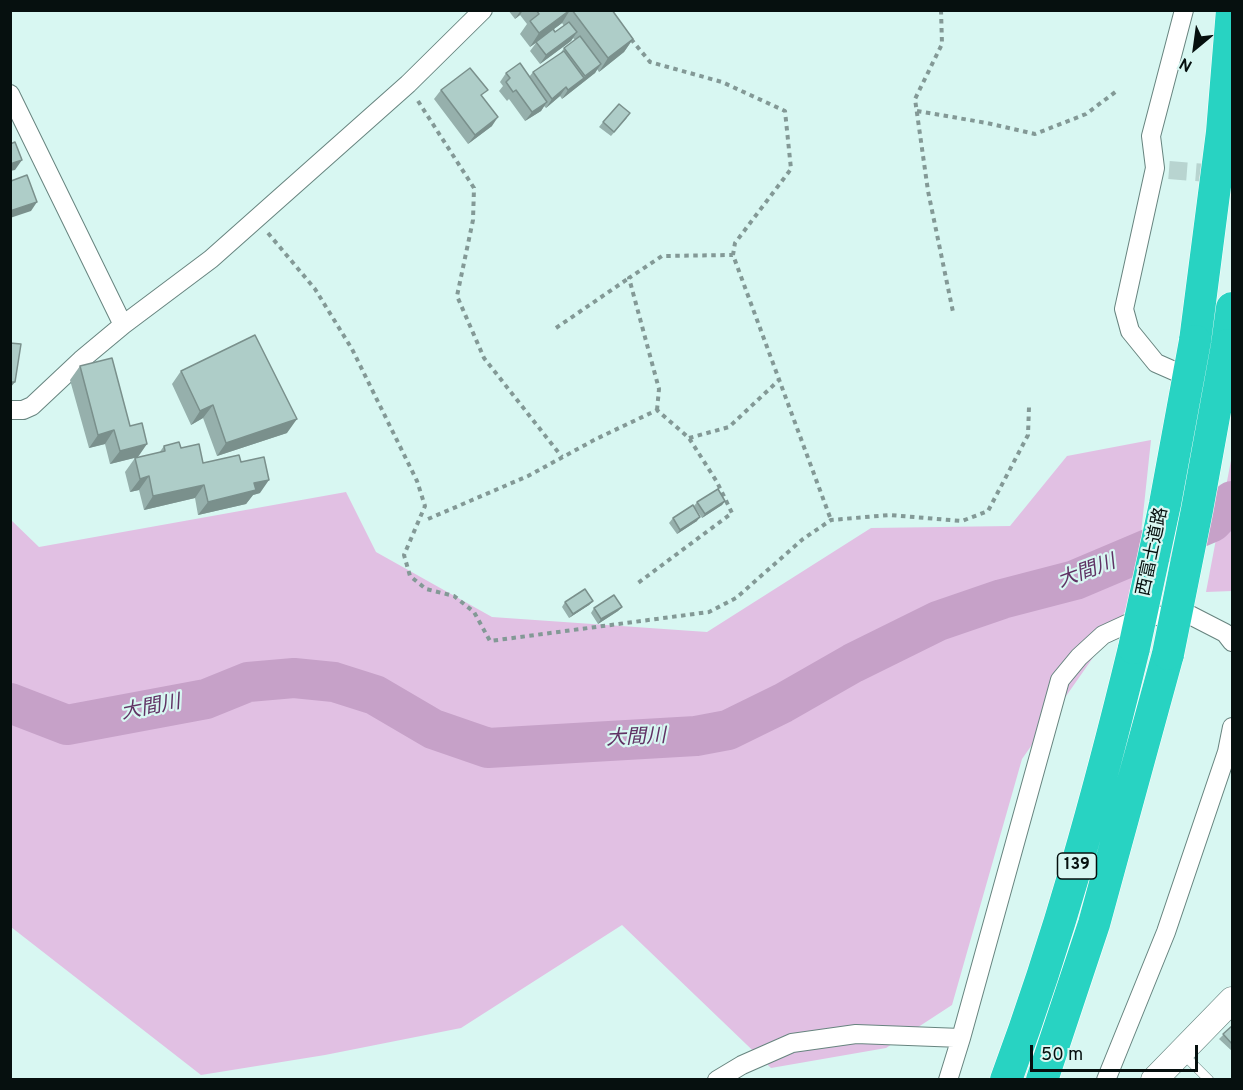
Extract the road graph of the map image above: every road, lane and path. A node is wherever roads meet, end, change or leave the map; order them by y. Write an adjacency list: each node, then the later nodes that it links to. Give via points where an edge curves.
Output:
1 (483, 10): 6 (street)
2 (941, 10): 9 (path, via 942,44 915,99)
3 (1184, 10): 17 (street, via 1152,136 1162,169 1124,309 1130,331 1156,363 1181,374)
4 (1232, 10): 34 (highway, 西富士道路 / 139, bridge, via 1222,132 1195,341 1165,504 1106,763 1064,911)
5 (626, 33): 11 (path, via 650,62 722,82 785,111 791,169 735,243)
6 (408, 84): 10 (street); 23 (path, via 474,188 473,220 457,296 484,358)
7 (1118, 90): 9 (path, via 1086,114 1035,134)
8 (10, 94): 15 (street)
9 (917, 111): 14 (path, via 928,191)
10 (256, 219): 15 (street, via 211,259); 25 (path, via 315,289 352,349 417,482 425,506 404,555 410,576 426,589 454,596 474,612 490,641 709,612 736,598 803,538)
11 (733, 255): 12 (path, via 662,256); 18 (path)
12 (629, 278): 16 (path); 21 (path, via 659,389)
13 (1233, 308): 17 (highway, 西富士道路 / 139)
14 (953, 312)
15 (123, 325): 20 (street, via 32,406)
16 (556, 328)
17 (1230, 350): 35 (highway, 西富士道路 / 139, bridge, via 1168,654 1094,924)
18 (779, 380): 22 (path, via 729,427); 25 (path)
19 (1029, 407): 25 (path, via 1028,435 988,511 962,521 890,515)
20 (10, 410)
21 (657, 410): 22 (path); 23 (path)
22 (689, 438): 26 (path, via 732,513)
23 (562, 458): 24 (path)
24 (428, 519)
25 (831, 520)
26 (638, 583)
27 (1233, 642): 30 (street, via 1226,633 1188,614 1142,617 1103,635 1060,680)
28 (1233, 727): 36 (street, via 1166,932)
29 (1233, 1000): 31 (street)
30 (961, 1038): 32 (street, via 856,1034 792,1043); 33 (street)
31 (1181, 1052): 37 (street); 38 (lane)
32 (717, 1080)
33 (948, 1080)
34 (1006, 1080)
35 (1042, 1080)
36 (1106, 1080)
37 (1154, 1080)
38 (1209, 1080)

